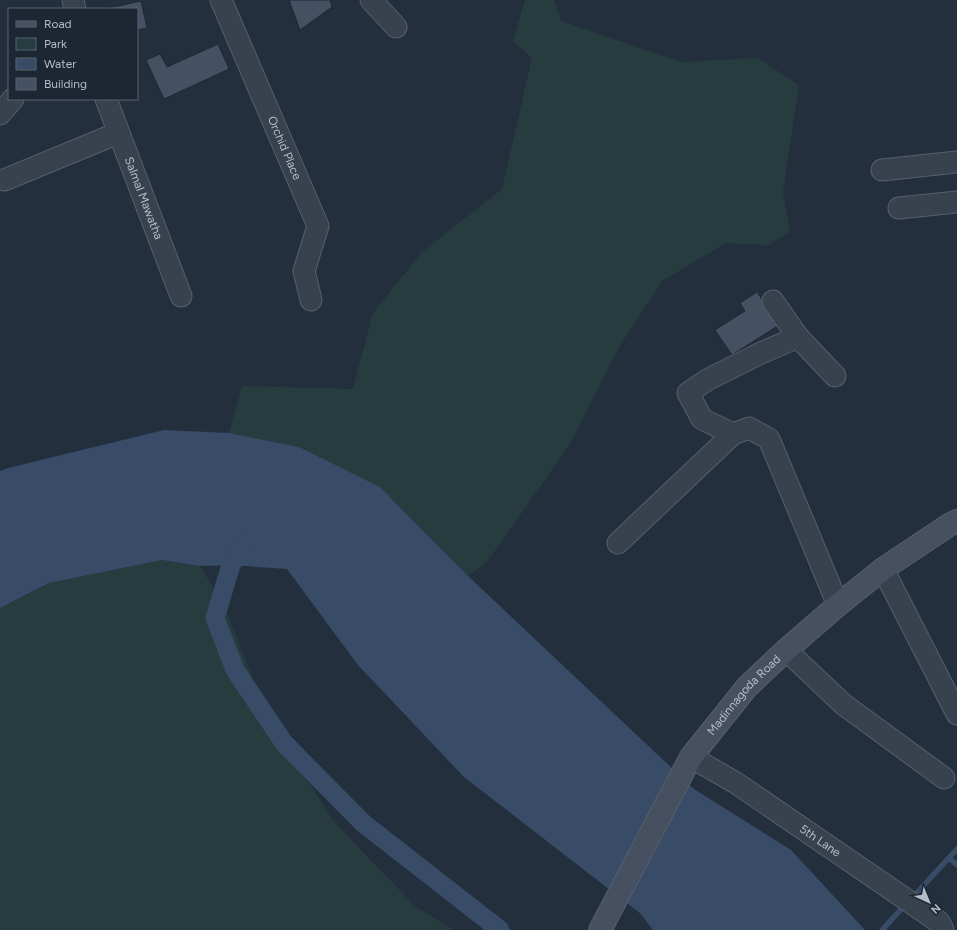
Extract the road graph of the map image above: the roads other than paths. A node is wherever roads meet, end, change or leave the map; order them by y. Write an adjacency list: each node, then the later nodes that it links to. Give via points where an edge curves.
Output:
1 (221, 0): 14 (street, Orchid Place, via 318,226 304,271)
2 (371, 0): 3 (street)
3 (396, 27)
4 (12, 100): 6 (street)
5 (106, 100): 7 (street, Salmal Mawatha)
6 (0, 114)
7 (118, 133): 10 (street); 13 (street, Salmal Mawatha)
8 (957, 162): 9 (street)
9 (882, 170)
10 (4, 180)
11 (957, 202): 12 (street)
12 (899, 208)
13 (181, 296)
14 (311, 300)
15 (773, 302): 16 (street)
16 (798, 337): 17 (street); 18 (street, via 706,380 688,393 702,419)
17 (835, 376)
18 (733, 434): 20 (street); 22 (street, via 749,428 769,439)
19 (957, 521): 21 (street, Madinnagoda Road)
20 (618, 543)
21 (883, 568): 22 (street, Madinnagoda Road); 24 (street)
22 (838, 605): 23 (street, Madinnagoda Road)
23 (786, 650): 25 (street, Madinnagoda Road, via 747,687); 26 (street, via 843,704)
24 (957, 714)
25 (688, 764): 27 (street, Madinnagoda Road); 28 (street, 5th Lane, via 736,783 939,922)
26 (944, 778)
27 (600, 930)
28 (943, 930)

